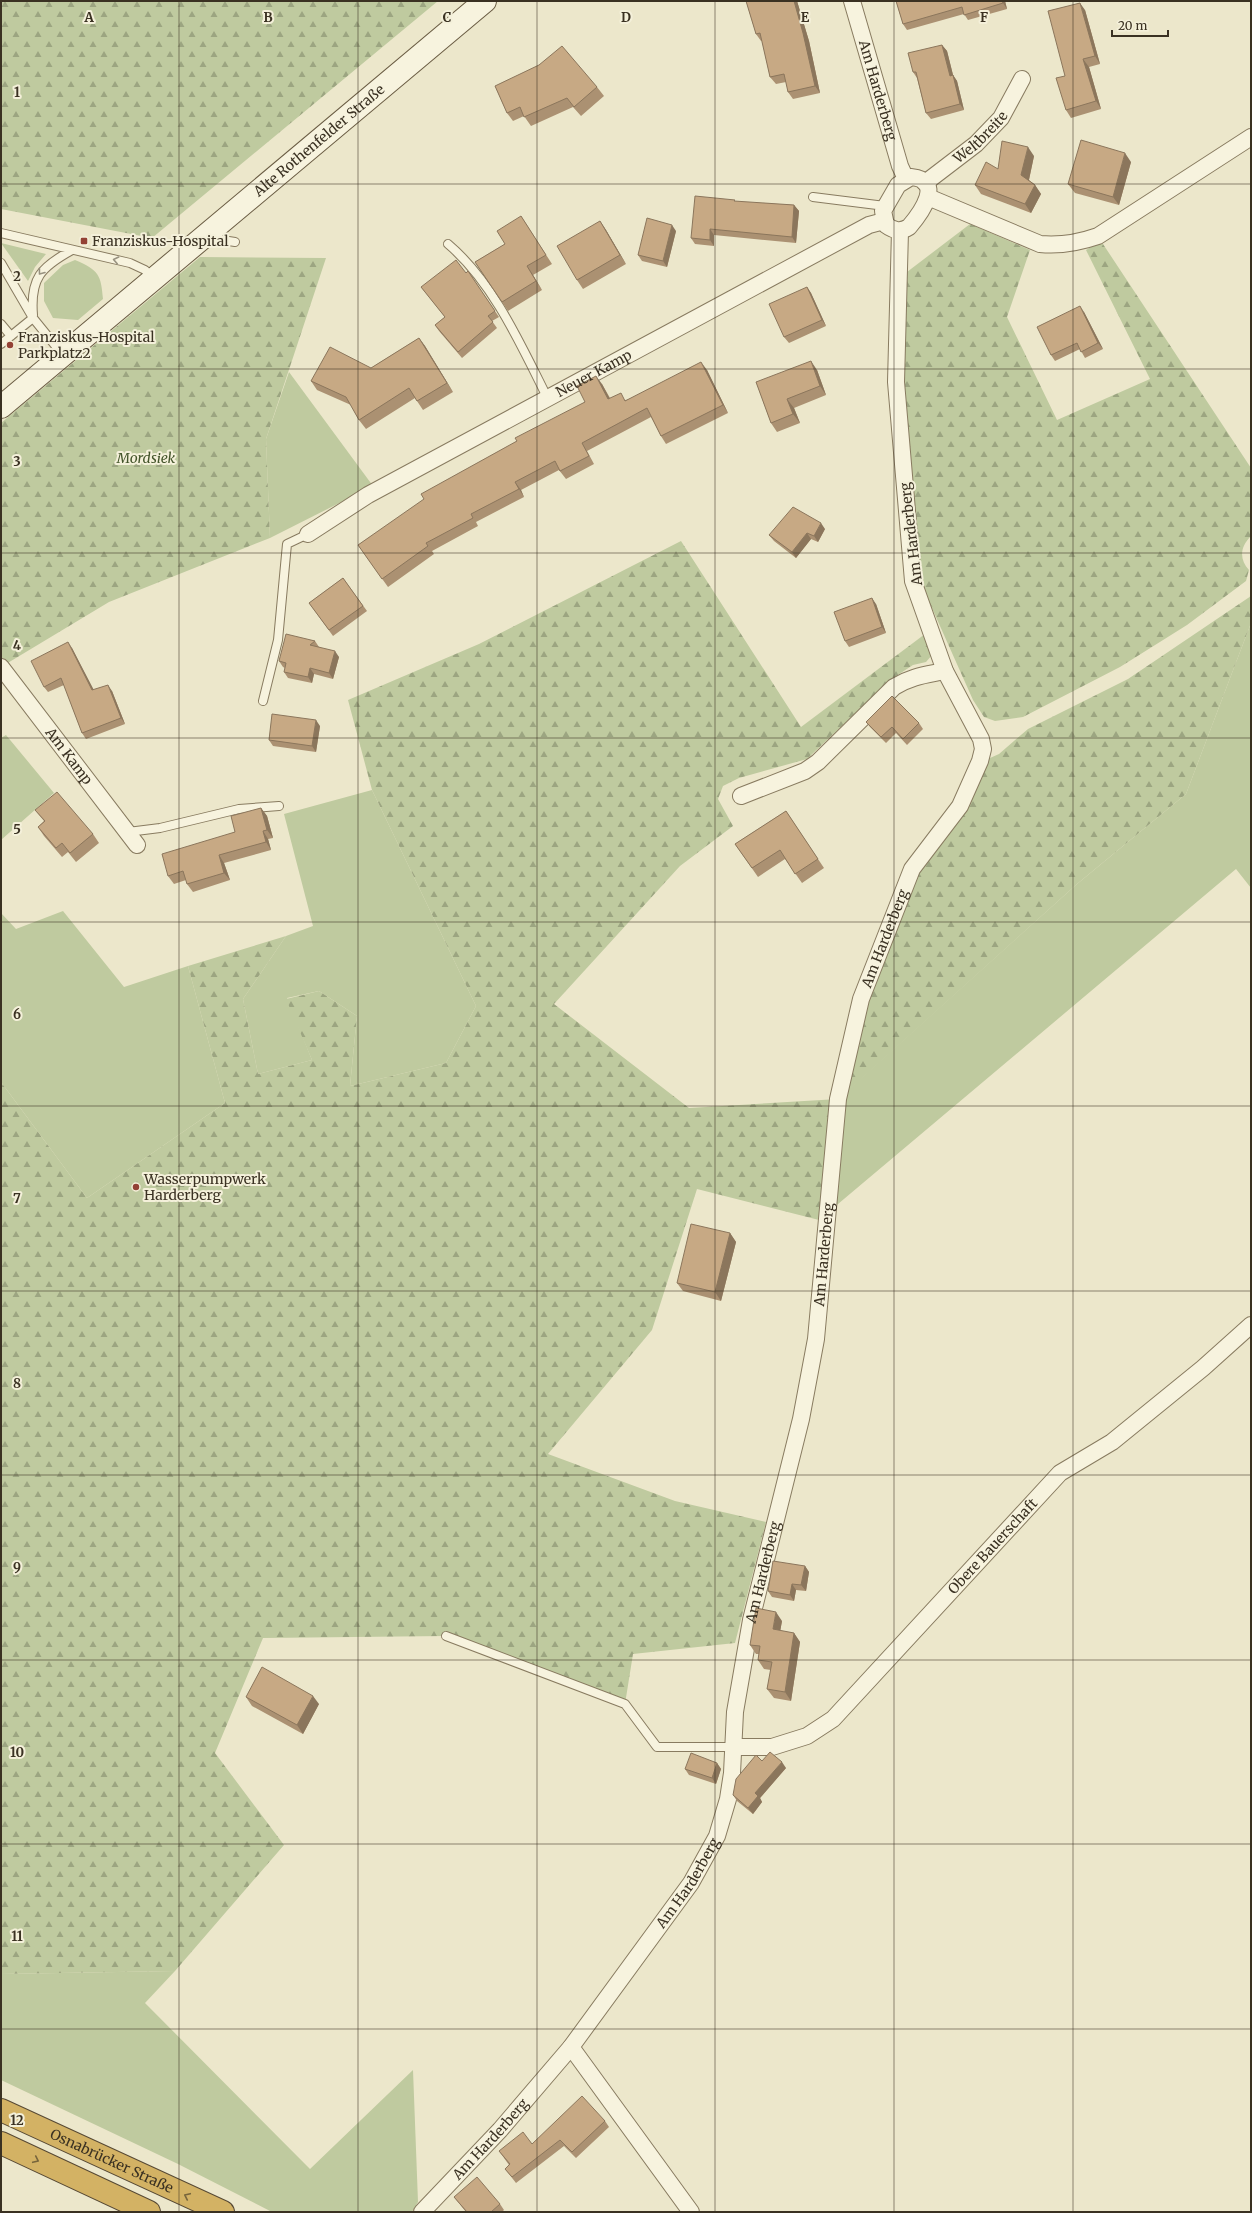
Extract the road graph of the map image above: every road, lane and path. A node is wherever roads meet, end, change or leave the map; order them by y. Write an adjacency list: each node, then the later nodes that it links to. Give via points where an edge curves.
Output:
1 (485, 1): 11 (street, Alte Rothenfelder Straße)
2 (852, 1): 5 (street, Am Harderberg)
3 (1022, 79): 6 (street, Weltbreite, via 1001,118)
4 (1251, 137): 6 (street, via 1098,236 1059,246 1040,244)
5 (906, 179): 6 (street, via 916,178); 8 (street, via 898,185)
6 (926, 190): 9 (street, via 913,223)
7 (813, 197): 8 (lane)
8 (884, 214): 9 (street, via 890,228); 22 (street, Neuer Kamp, via 869,225)
9 (900, 231): 26 (street, Am Harderberg, via 896,382 913,581)
10 (1, 233): 14 (lane)
11 (208, 233): 12 (lane, via 216,239); 16 (street, Alte Rothenfelder Straße)
12 (235, 242)
13 (448, 244): 22 (lane, via 463,256 475,271 521,343)
14 (72, 250): 16 (lane, one-way to 14, via 145,270 130,263); 17 (lane, one-way to 17, via 56,259 38,276 32,296)
15 (1, 263): 17 (lane)
16 (154, 280): 21 (street, Alte Rothenfelder Straße)
17 (33, 318): 19 (lane); 21 (lane)
18 (1, 324): 19 (lane)
19 (11, 336): 20 (lane)
20 (1, 344)
21 (64, 355): 23 (street, Alte Rothenfelder Straße)
22 (547, 397): 24 (street, Neuer Kamp, via 368,495)
23 (1, 407)
24 (308, 534): 27 (lane, via 287,544 278,640)
25 (1, 667): 30 (street, Am Kamp)
26 (945, 671): 28 (street, via 905,680 894,687 818,762 805,771); 34 (street, Am Harderberg, via 981,739 983,749 960,806 912,869 861,999 838,1099 816,1339 801,1419 751,1620 735,1712)
27 (263, 701)
28 (741, 796)
29 (279, 806): 30 (lane, via 239,809 160,828)
30 (128, 832): 31 (street, Am Kamp)
31 (137, 845)
32 (1251, 1325): 34 (street, Obere Bauerschaft, via 1112,1442 1060,1472 833,1719 808,1736 772,1747)
33 (446, 1636): 34 (lane, via 625,1704 657,1747)
34 (734, 1747): 35 (street, Am Harderberg, via 728,1799 717,1836 691,1883)
35 (571, 2046): 40 (street, Am Harderberg, via 500,2130); 41 (street)
36 (1, 2110): 39 (highway, Osnabrücker Straße, one-way to 36)
37 (1, 2143): 38 (highway, one-way to 38)
38 (149, 2212)
39 (223, 2212)
40 (422, 2212)
41 (691, 2212)

